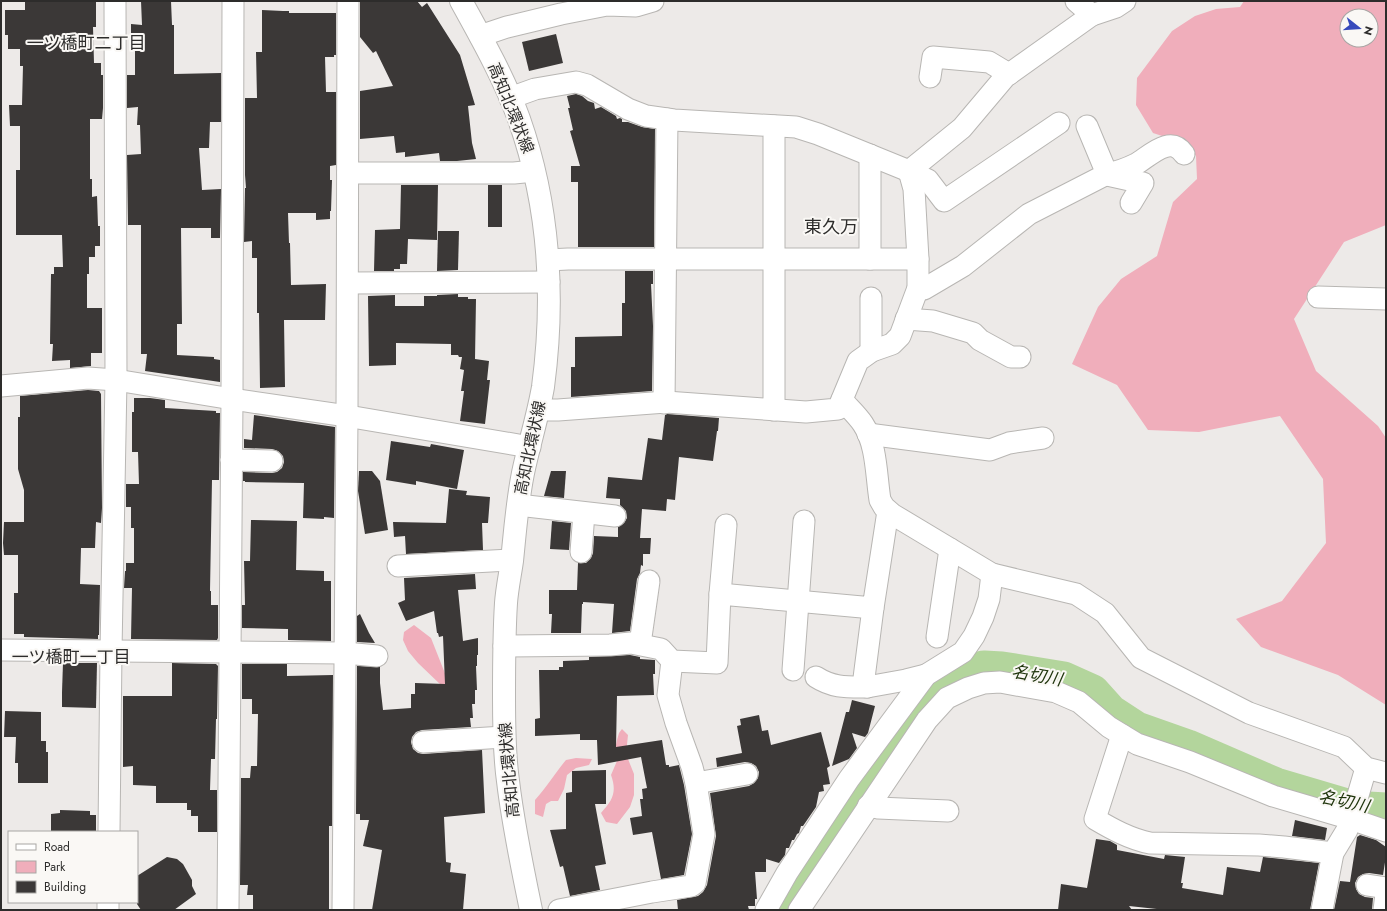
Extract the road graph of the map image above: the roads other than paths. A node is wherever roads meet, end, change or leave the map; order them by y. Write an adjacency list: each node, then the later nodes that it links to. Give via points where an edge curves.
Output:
1 (115, 1): 38 (street)
2 (233, 1): 40 (street)
3 (348, 1): 21 (street)
4 (461, 1): 9 (main road, 高知北環状線)
5 (1076, 1): 8 (street)
6 (1125, 1): 8 (street, via 1116,7)
7 (649, 2): 9 (street, via 636,6 607,5 561,14)
8 (1092, 15): 10 (street)
9 (480, 36): 12 (main road, 高知北環状線)
10 (1009, 74): 11 (street, via 989,62 933,57); 20 (street, via 962,128)
11 (930, 77)
12 (510, 98): 13 (street, via 576,82 593,87 621,106 635,112); 19 (main road, 高知北環状線)
13 (667, 119): 15 (street); 24 (street)
14 (1058, 123): 20 (street, via 944,201 928,180)
15 (774, 126): 18 (street, via 796,127); 25 (street)
16 (1087, 126): 22 (street)
17 (1184, 154): 22 (street, via 1172,146 1161,146 1136,163 1118,172)
18 (870, 156): 20 (street); 26 (street)
19 (534, 171): 21 (street); 28 (main road, 高知北環状線)
20 (909, 171): 27 (street, via 914,189)
21 (348, 173): 30 (street)
22 (1107, 174): 23 (street, via 1144,183); 31 (street, via 1029,214 963,266 924,289)
23 (1131, 203)
24 (665, 259): 25 (street); 28 (street); 42 (street)
25 (774, 259): 26 (street); 44 (street)
26 (870, 259): 27 (street)
27 (918, 259): 31 (street)
28 (548, 260): 29 (main road, 高知北環状線)
29 (549, 282): 30 (street); 43 (main road, 高知北環状線, via 545,361)
30 (348, 283): 45 (street)
31 (918, 288): 35 (street)
32 (1318, 297): 34 (street)
33 (871, 298): 36 (street)
34 (1386, 299)
35 (906, 318): 36 (street, via 900,336 892,344); 37 (street, via 934,321 973,333 980,340 1011,357)
36 (872, 351): 41 (street, via 858,361)
37 (1020, 358)
38 (116, 380): 39 (street, via 88,378); 40 (street); 70 (street)
39 (1, 386)
40 (232, 399): 45 (street); 49 (street)
41 (842, 400): 44 (street, via 838,409 806,412); 46 (street)
42 (664, 403): 43 (street); 44 (street)
43 (538, 410): 48 (main road, 高知北環状線)
44 (774, 410)
45 (347, 416): 48 (street); 72 (street)
46 (868, 434): 47 (street, via 990,450 1009,443); 52 (street, via 880,500)
47 (1043, 438)
48 (530, 447): 51 (main road, 高知北環状線)
49 (231, 460): 50 (street); 71 (street)
50 (272, 461)
51 (518, 506): 53 (street); 59 (main road, 高知北環状線)
52 (888, 511): 57 (street); 65 (street)
53 (584, 513): 54 (street); 58 (street)
54 (615, 516)
55 (804, 521): 64 (street)
56 (726, 525): 63 (street)
57 (950, 549): 61 (street); 66 (street)
58 (581, 552)
59 (512, 560): 60 (street); 68 (main road, 高知北環状線, via 506,602)
60 (398, 566)
61 (992, 574): 76 (street, via 989,599 974,636 962,652); 82 (street, via 1076,594 1104,613 1141,658 1249,713 1344,747)
62 (649, 581): 67 (street)
63 (720, 594): 64 (street); 74 (street, via 717,663)
64 (798, 601): 65 (street); 75 (street)
65 (873, 608): 78 (street, via 864,678)
66 (937, 637)
67 (640, 644): 68 (street); 74 (street, via 661,649)
68 (504, 646): 80 (main road, 高知北環状線)
69 (1, 650): 70 (street)
70 (111, 651): 71 (street); 90 (street)
71 (230, 652): 72 (street); 93 (street)
72 (345, 653): 73 (street); 94 (street)
73 (377, 656)
74 (672, 661): 85 (street, via 668,695)
75 (793, 670)
76 (926, 675): 78 (street); 97 (street, via 849,779 787,873)
77 (816, 677): 78 (street, via 826,683 847,687)
78 (867, 686)
79 (1122, 735): 86 (street, via 1068,696 1000,682 984,683 968,688 942,703 927,720); 88 (street, via 1137,744 1190,762 1273,796); 91 (street, via 1095,819 1126,836 1150,843 1259,845)
80 (504, 738): 81 (street); 95 (main road, 高知北環状線, via 510,794)
81 (423, 742)
82 (1366, 768): 83 (street); 88 (street, via 1358,796)
83 (1386, 773)
84 (747, 774): 85 (street)
85 (696, 783): 96 (street, via 704,834 695,883 691,886)
86 (868, 806): 87 (street); 98 (street)
87 (948, 811)
88 (1356, 819): 89 (street); 91 (street, via 1346,830)
89 (1386, 830)
90 (109, 831)
91 (1333, 853): 99 (street)
92 (1386, 894): 100 (street)
93 (228, 910)
94 (343, 910)
95 (531, 910)
96 (559, 910)
97 (766, 910)
98 (799, 910)
99 (1322, 910)
100 (1384, 910)

